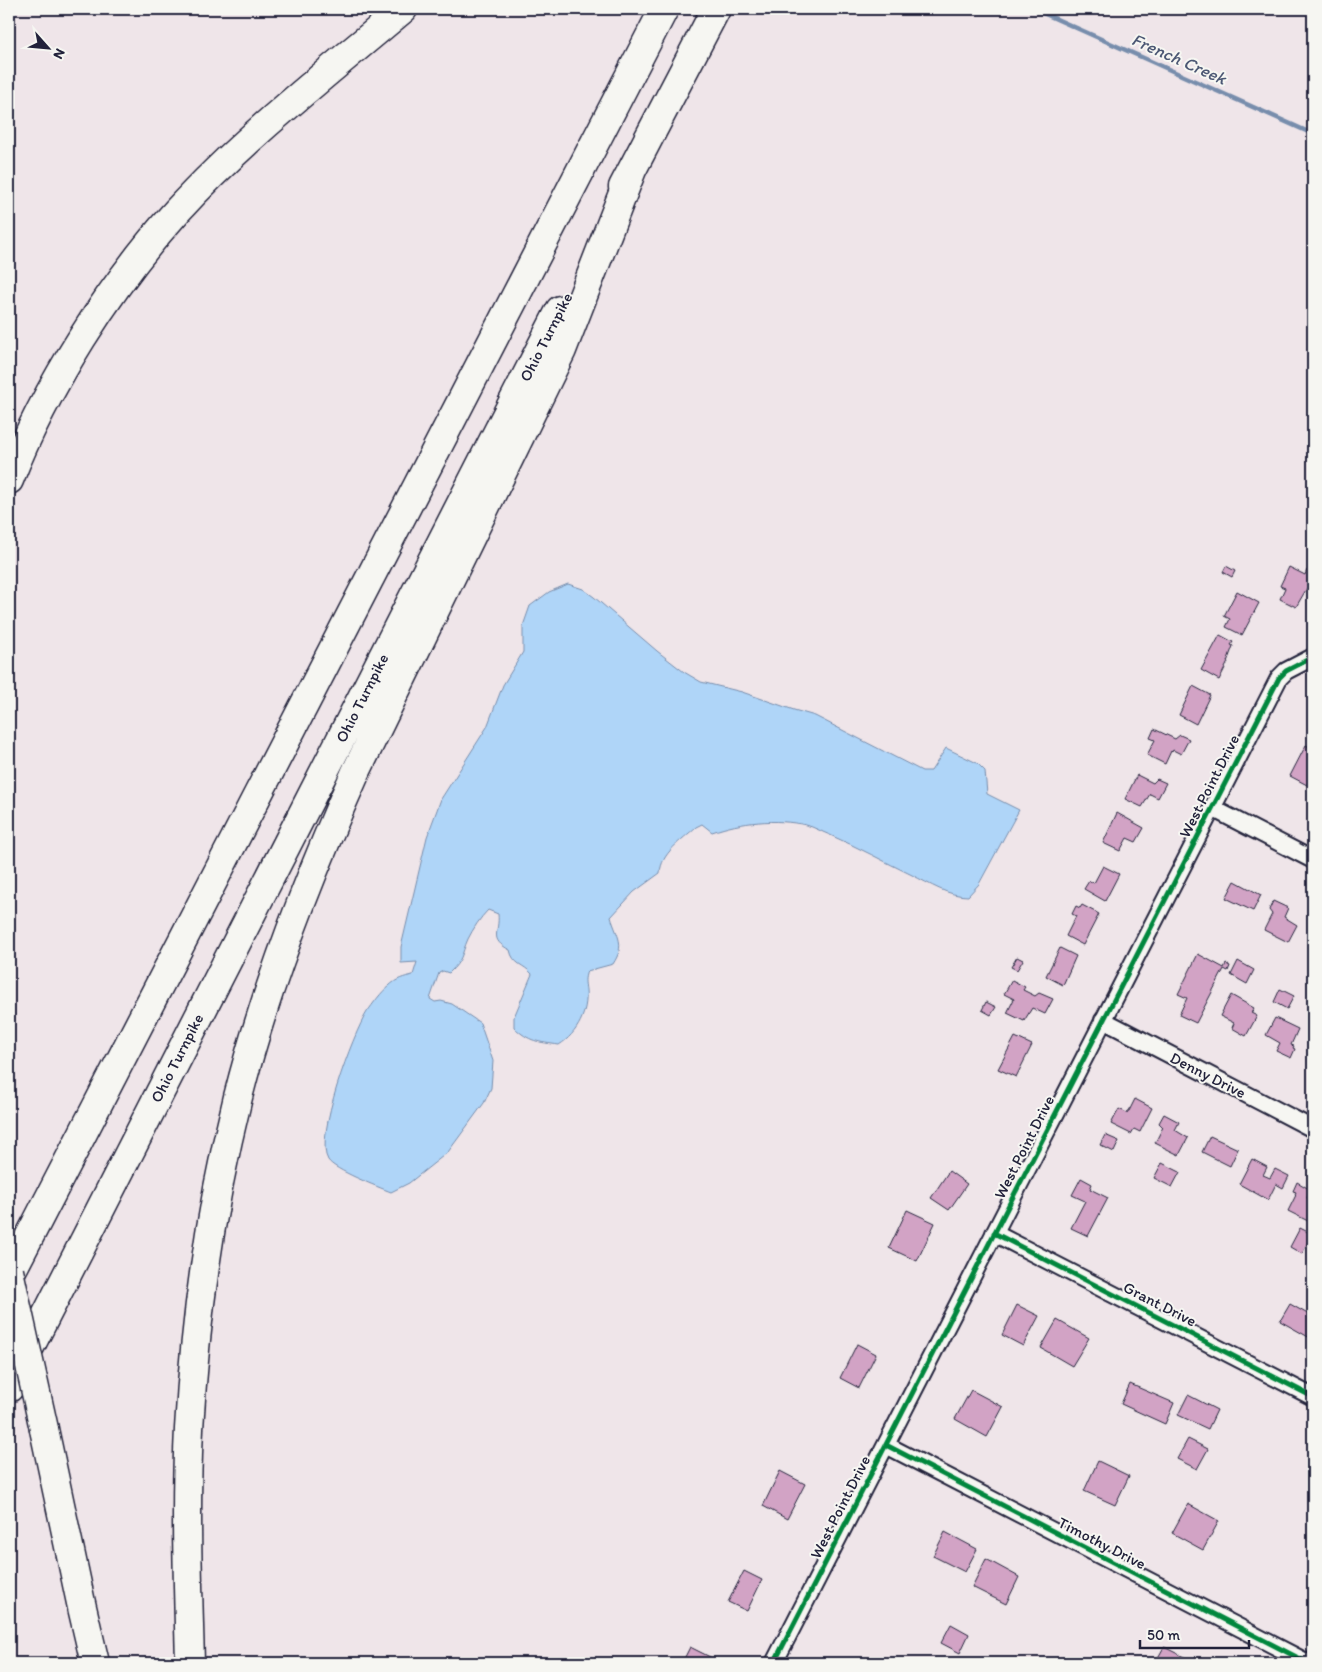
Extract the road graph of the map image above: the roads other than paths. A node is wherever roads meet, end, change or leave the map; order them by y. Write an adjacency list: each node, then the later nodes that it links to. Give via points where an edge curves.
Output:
1 (403, 9): 5 (highway, via 231,157 153,240 74,352 45,403)
2 (664, 9): 13 (highway)
3 (716, 9): 4 (highway, Ohio Turnpike)
4 (632, 170): 14 (highway, Ohio Turnpike); 19 (highway, via 562,350 328,835 281,955 247,1063 216,1198 196,1347 186,1498)
5 (9, 480)
6 (1313, 657): 7 (street, West Point Drive, via 1279,678)
7 (1212, 808): 8 (street); 9 (street, West Point Drive)
8 (1313, 860)
9 (1103, 1020): 10 (street, Denny Drive); 11 (street, West Point Drive)
10 (1313, 1129)
11 (994, 1233): 15 (street, Grant Drive); 16 (street, West Point Drive)
12 (9, 1270): 18 (highway, bridge)
13 (9, 1276)
14 (9, 1388)
15 (1313, 1398)
16 (886, 1445): 17 (street, West Point Drive); 20 (street, Timothy Drive)
17 (780, 1662)
18 (95, 1663)
19 (190, 1663)
20 (1308, 1663)

